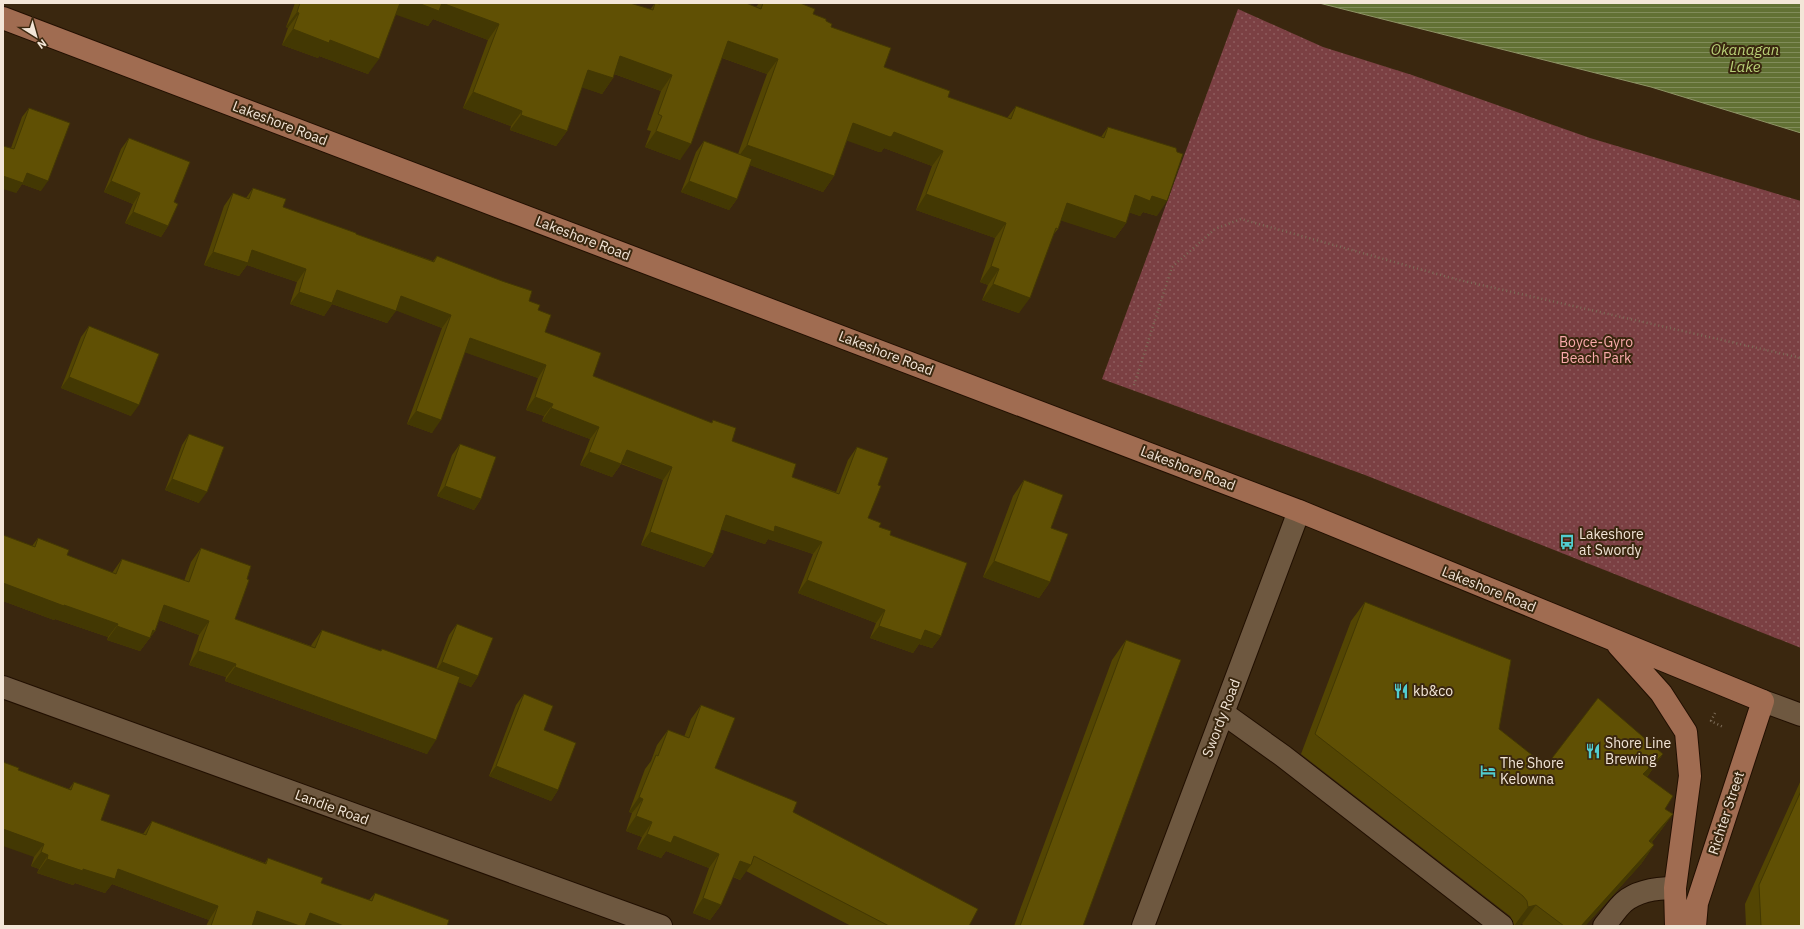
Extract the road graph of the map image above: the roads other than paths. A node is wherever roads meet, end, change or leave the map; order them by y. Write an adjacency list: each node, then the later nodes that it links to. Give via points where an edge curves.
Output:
1 (3, 18): 2 (main road, Lakeshore Road)
2 (1299, 511): 3 (main road, Lakeshore Road); 6 (street, Swordy Road)
3 (1613, 640): 5 (main road, Lakeshore Road); 8 (main road, via 1661,692 1686,732 1690,776)
4 (3, 687): 9 (street, Landie Road)
5 (1763, 701): 7 (street); 14 (main road, Richter Street, via 1697,903)
6 (1223, 713): 10 (street, Swordy Road); 11 (street, via 1283,756)
7 (1801, 715)
8 (1675, 888): 12 (street, via 1643,892 1625,902); 13 (main road)
9 (661, 926)
10 (1143, 926)
11 (1502, 926)
12 (1604, 926)
13 (1676, 926)
14 (1695, 926)

